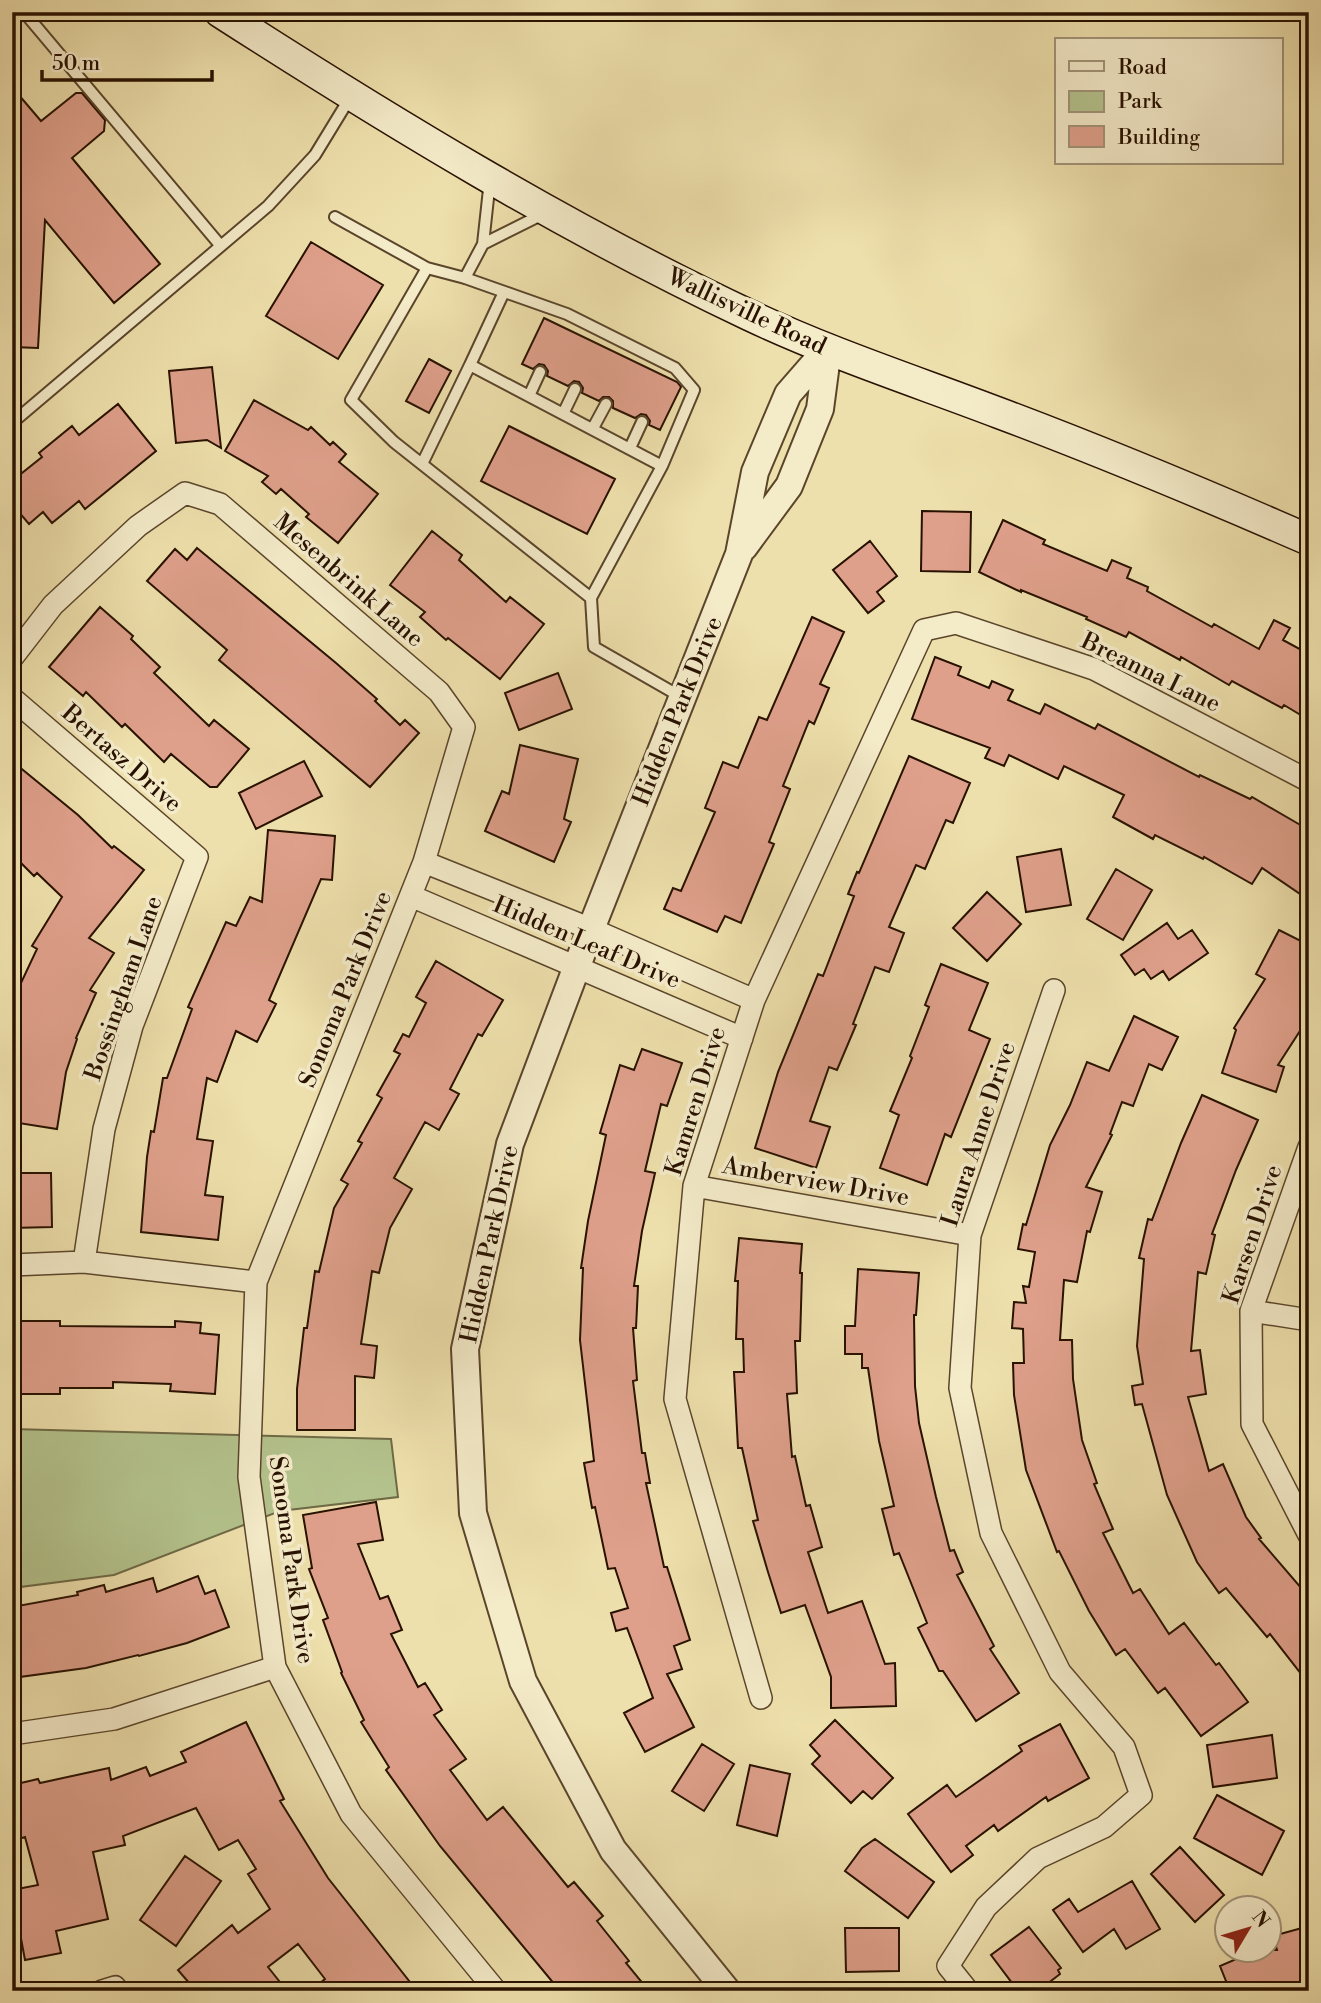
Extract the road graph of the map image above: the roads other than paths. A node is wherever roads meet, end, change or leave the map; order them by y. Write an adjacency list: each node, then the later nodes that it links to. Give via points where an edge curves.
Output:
1 (24, 12): 8 (lane)
2 (220, 12): 3 (main road, Wallisville Road)
3 (351, 96): 4 (main road, Wallisville Road); 8 (lane, via 315,155 268,206)
4 (490, 177): 5 (main road, Wallisville Road); 7 (lane)
5 (548, 211): 7 (lane); 17 (main road, Wallisville Road, via 750,316)
6 (335, 217): 9 (lane)
7 (483, 244): 10 (lane)
8 (220, 245): 28 (lane)
9 (427, 268): 10 (lane); 31 (lane, via 351,400)
10 (465, 278): 11 (lane)
11 (503, 292): 12 (lane); 19 (lane)
12 (568, 314): 13 (lane); 14 (lane)
13 (563, 327)
14 (603, 333): 15 (lane); 16 (lane)
15 (597, 344)
16 (633, 347): 18 (lane); 20 (lane)
17 (828, 348): 33 (main road, Wallisville Road, via 1116,458); 34 (street, Hidden Park Drive, via 820,409 789,486); 34 (street, Hidden Park Drive, via 788,394 755,472)
18 (628, 358)
19 (470, 365): 24 (lane); 31 (lane)
20 (668, 365): 22 (lane); 32 (lane, via 694,390)
21 (540, 372): 24 (lane)
22 (664, 376)
23 (575, 389): 26 (lane)
24 (529, 396): 26 (lane)
25 (606, 404): 29 (lane)
26 (563, 414): 29 (lane)
27 (642, 422): 30 (lane)
28 (12, 423)
29 (593, 428): 30 (lane)
30 (630, 448): 32 (lane)
31 (422, 464): 35 (lane)
32 (662, 466): 35 (lane)
33 (1309, 540)
34 (739, 554): 39 (street, Hidden Park Drive)
35 (591, 598): 39 (lane, via 594,647)
36 (924, 630): 41 (street, Breanna Lane, via 956,623 1094,669); 48 (street, Kamren Drive)
37 (12, 658): 40 (street, Mesenbrink Lane, via 53,605 138,526 185,493 220,504 439,692)
38 (12, 698): 42 (street, Bertasz Drive)
39 (683, 698): 45 (street, Hidden Park Drive)
40 (464, 727): 43 (street, Sonoma Park Drive)
41 (1309, 781)
42 (197, 857): 53 (street, Bossingham Lane, via 132,1026 103,1129)
43 (424, 862): 44 (street, Sonoma Park Drive); 45 (street, Hidden Leaf Drive)
44 (411, 896): 46 (street, Hidden Leaf Drive); 55 (street, Sonoma Park Drive)
45 (591, 929): 46 (street, Hidden Park Drive); 48 (street, Hidden Leaf Drive)
46 (577, 966): 49 (street, Hidden Leaf Drive); 63 (street, Hidden Park Drive, via 510,1144 465,1349 473,1513 523,1681 613,1850)
47 (1054, 990): 52 (street, Laura Anne Drive)
48 (754, 1000): 49 (street, Kamren Drive)
49 (742, 1038): 51 (street, Kamren Drive)
50 (1309, 1147): 56 (street, Karsen Drive)
51 (694, 1186): 52 (street, Amberview Drive); 60 (street, Kamren Drive, via 675,1399)
52 (970, 1235): 64 (street, Laura Anne Drive, via 960,1388 991,1533 1060,1672 1124,1747 1141,1796 1104,1827 1038,1858 986,1907 948,1966)
53 (84, 1262): 54 (street); 55 (street)
54 (12, 1265)
55 (256, 1282): 59 (street, Sonoma Park Drive, via 249,1477)
56 (1251, 1311): 57 (street); 58 (street, Karsen Drive, via 1252,1424)
57 (1309, 1320)
58 (1309, 1535)
59 (275, 1667): 61 (street, via 114,1719); 62 (street, Sonoma Park Drive, via 351,1814)
60 (761, 1698)
61 (12, 1734)
62 (496, 1991)
63 (727, 1991)
64 (968, 1991)

